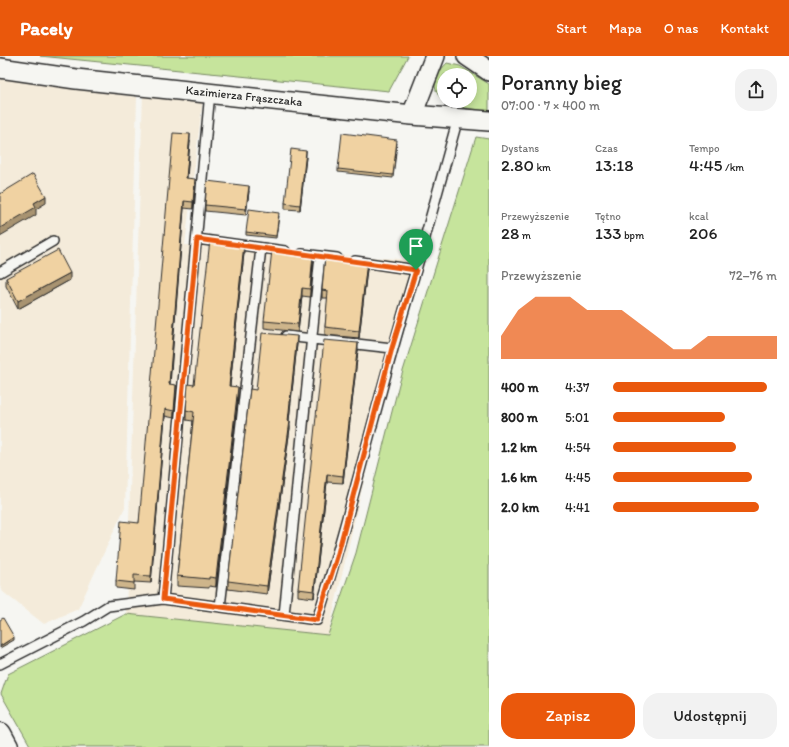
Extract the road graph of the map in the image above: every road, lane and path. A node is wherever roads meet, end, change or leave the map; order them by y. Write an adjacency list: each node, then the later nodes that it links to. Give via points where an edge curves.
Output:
1 (435, 56): 6 (street)
2 (467, 56): 4 (street)
3 (0, 68): 5 (street, Kazimierza Frąszczaka)
4 (489, 72)
5 (210, 92): 6 (street, Kazimierza Frąszczaka); 9 (lane)
6 (412, 114): 7 (street, Kazimierza Frąszczaka)
7 (458, 118): 8 (street, Kazimierza Frąszczaka); 13 (lane)
8 (489, 121)
9 (197, 239): 11 (lane); 18 (lane)
10 (53, 241): 14 (lane)
11 (261, 248): 12 (lane); 19 (lane, via 255,333)
12 (320, 256): 13 (lane); 16 (lane)
13 (416, 270): 17 (lane)
14 (0, 272)
15 (274, 335): 16 (lane)
16 (312, 339): 17 (lane); 20 (lane)
17 (392, 348): 20 (lane, via 337,557 317,620)
18 (163, 599): 19 (lane); 21 (lane, via 108,606)
19 (220, 607): 20 (lane)
20 (284, 615)
21 (0, 664)
22 (0, 734): 23 (street)
23 (7, 747)

